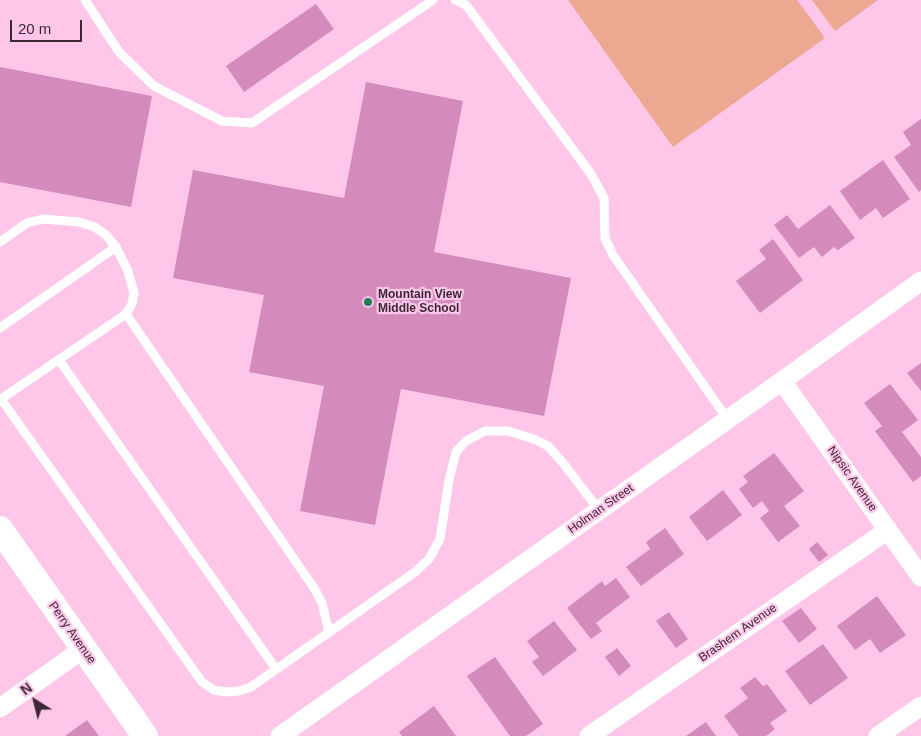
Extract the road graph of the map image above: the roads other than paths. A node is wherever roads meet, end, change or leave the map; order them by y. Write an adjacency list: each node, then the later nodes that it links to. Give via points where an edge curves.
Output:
1 (84, 0): 2 (lane, via 119,52 154,86 222,121 252,122)
2 (433, 0)
3 (455, 0): 12 (lane, via 466,6 591,174 604,198 605,238 613,255)
4 (0, 242): 5 (lane, via 27,223 43,219 79,222 95,227)
5 (116, 247): 7 (lane, via 134,293); 8 (lane)
6 (921, 281): 10 (street, Holman Street)
7 (126, 314): 9 (lane); 17 (lane, via 314,588 322,603)
8 (0, 328)
9 (59, 360): 11 (lane); 19 (lane)
10 (782, 381): 12 (street, Holman Street); 15 (street, Nipsic Avenue)
11 (1, 400): 19 (lane, via 202,682 214,690 239,691 251,687)
12 (728, 420): 13 (street, Holman Street)
13 (599, 510): 17 (lane, via 548,446 534,438 508,431 485,431 466,441 456,452 440,539 429,559); 23 (street, Holman Street)
14 (0, 530): 18 (main road, Perry Avenue)
15 (888, 530): 16 (street, Nipsic Avenue); 24 (street, Brashem Avenue)
16 (921, 577)
17 (329, 632): 19 (lane)
18 (84, 649): 21 (street); 22 (main road, Perry Avenue)
19 (276, 669)
20 (921, 706): 25 (street)
21 (0, 708)
22 (144, 736)
23 (280, 736)
24 (589, 736)
25 (878, 736)

